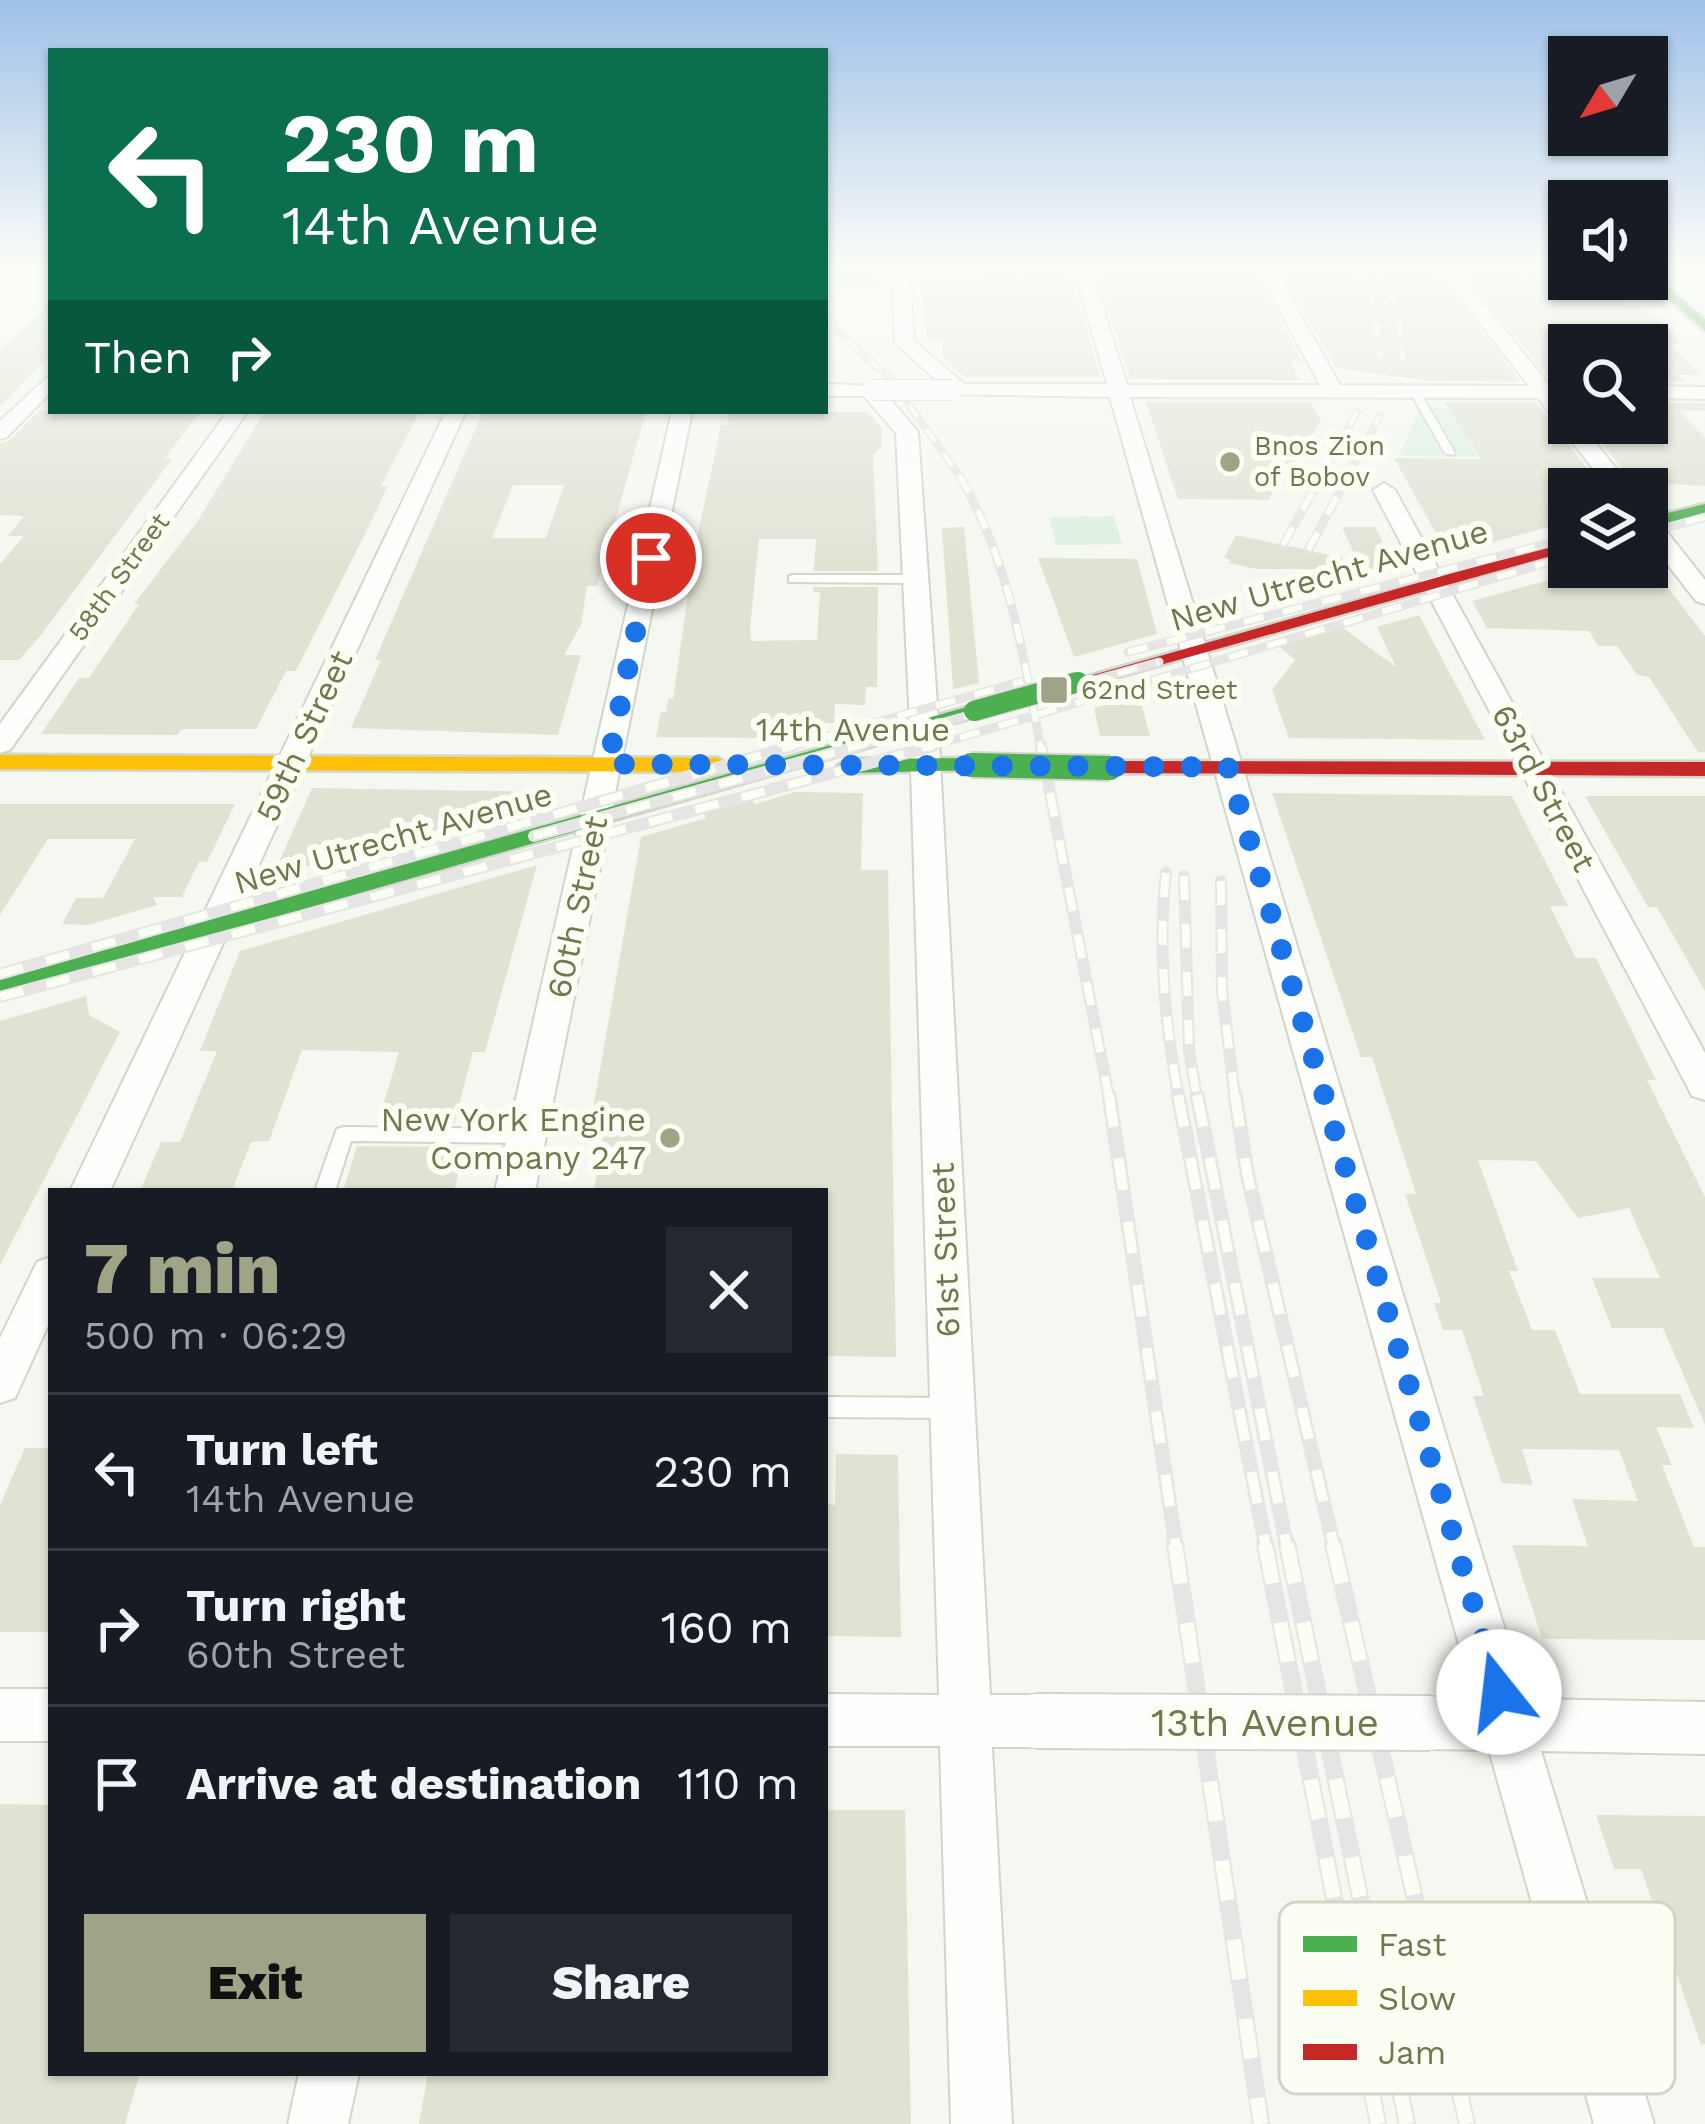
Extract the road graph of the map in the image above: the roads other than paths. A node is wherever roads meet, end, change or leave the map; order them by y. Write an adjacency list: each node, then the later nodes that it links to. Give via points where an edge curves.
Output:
1 (929, 365): 8 (street)
2 (1111, 365): 9 (street)
3 (1319, 365): 10 (street)
4 (1523, 365): 12 (street)
5 (42, 386): 18 (street)
6 (828, 390): 7 (street)
7 (871, 390): 8 (street, bridge); 26 (street, 61st Street, via 907,432)
8 (956, 390): 9 (street)
9 (1119, 391): 10 (street); 30 (street)
10 (1334, 392): 11 (street)
11 (1415, 392): 12 (street); 19 (lane)
12 (1545, 392): 20 (street)
13 (1668, 392): 14 (street)
14 (1705, 393)
15 (236, 414): 31 (street, 58th Street)
16 (455, 414): 34 (street, 59th Street)
17 (681, 414): 35 (street, 60th Street)
18 (0, 433)
19 (1450, 453)
20 (1605, 468)
21 (1384, 490): 28 (street, 63rd Street)
22 (1705, 509): 23 (main road)
23 (1668, 518)
24 (1668, 549): 29 (street)
25 (1548, 551): 28 (main road, New Utrecht Avenue)
26 (916, 579): 27 (lane); 32 (street, 61st Street)
27 (793, 580)
28 (1432, 583): 30 (main road, New Utrecht Avenue); 38 (street, 63rd Street)
29 (1705, 596)
30 (1194, 650): 32 (main road, New Utrecht Avenue, bridge, via 974,711); 37 (street)
31 (0, 744)
32 (924, 746): 36 (main road, 14th Avenue); 36 (main road, New Utrecht Avenue); 37 (main road, 14th Avenue, bridge, via 970,766); 51 (street, 61st Street)
33 (0, 762): 34 (main road, 14th Avenue)
34 (292, 763): 35 (main road, 14th Avenue); 41 (street, 59th Street)
35 (608, 764): 36 (main road, 14th Avenue); 40 (street, 60th Street)
36 (782, 765): 40 (main road, New Utrecht Avenue)
37 (1228, 767): 38 (main road, 14th Avenue); 56 (street)
38 (1534, 768): 39 (main road, 14th Avenue); 43 (street, 63rd Street)
39 (1705, 769)
40 (597, 817): 41 (main road, New Utrecht Avenue); 44 (street, 60th Street)
41 (215, 927): 42 (main road, New Utrecht Avenue); 45 (street, 59th Street)
42 (0, 987)
43 (1705, 1085)
44 (527, 1136): 46 (lane, via 344,1135); 47 (street, 60th Street)
45 (91, 1188)
46 (326, 1188)
47 (516, 1188)
48 (48, 1280): 49 (street)
49 (0, 1384)
50 (828, 1407): 51 (lane)
51 (952, 1408): 55 (street, 61st Street)
52 (0, 1714): 53 (street)
53 (48, 1715)
54 (828, 1720): 55 (street, 13th Avenue)
55 (965, 1721): 56 (street, 13th Avenue, bridge); 62 (street, 61st Street)
56 (1508, 1724): 57 (street, 13th Avenue); 58 (street)
57 (1705, 1728)
58 (1560, 1902)
59 (328, 2076): 61 (street)
60 (1615, 2094): 63 (street)
61 (319, 2124)
62 (982, 2124)
63 (1624, 2124)

